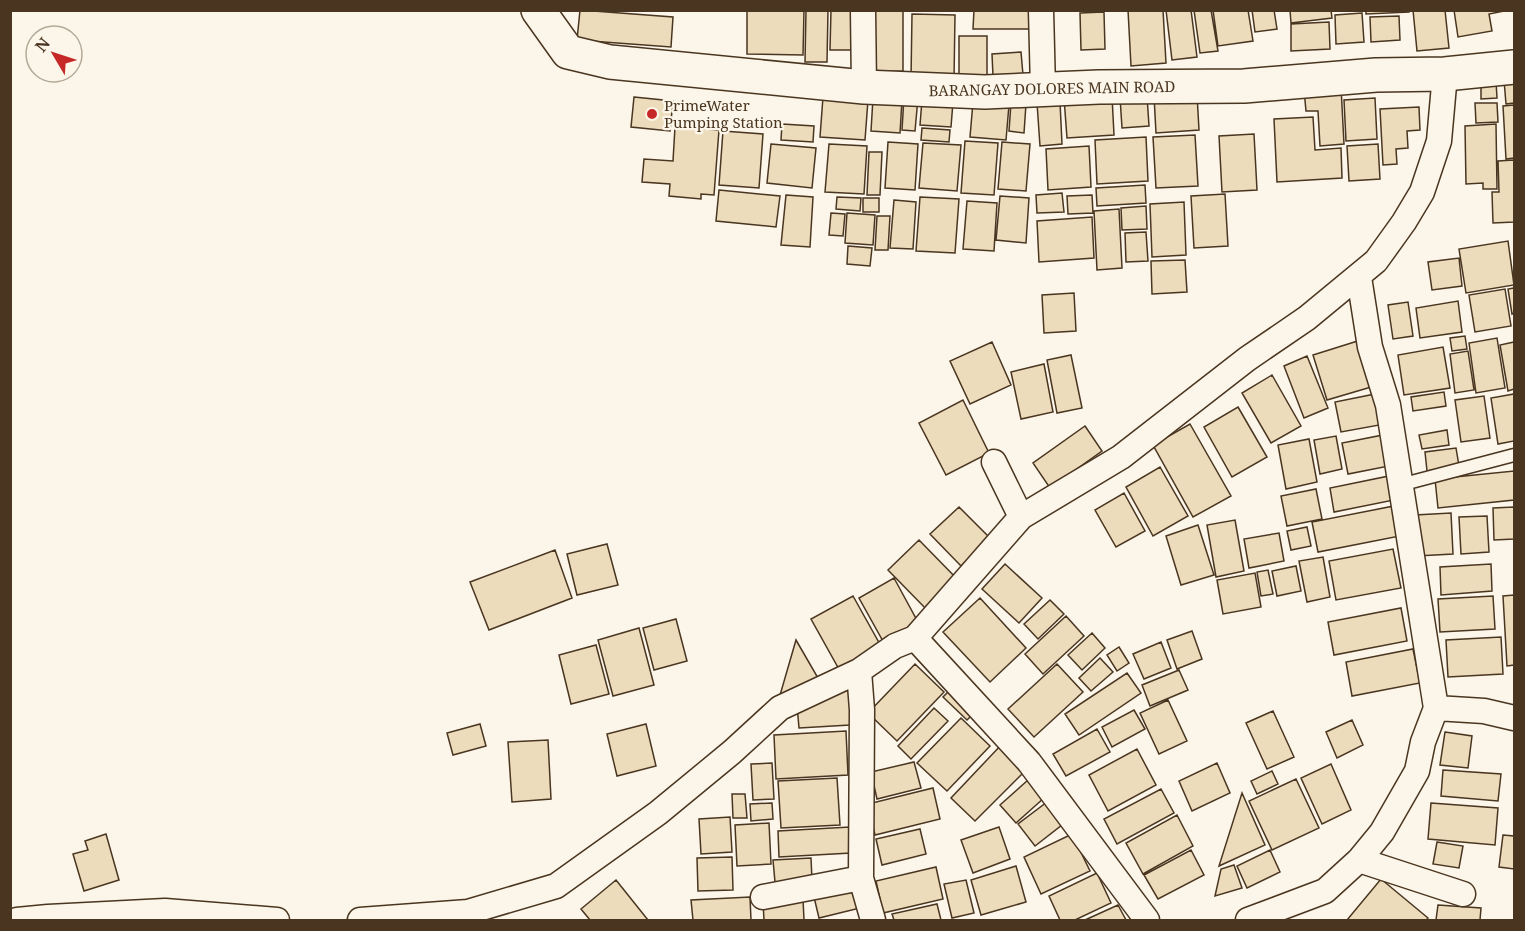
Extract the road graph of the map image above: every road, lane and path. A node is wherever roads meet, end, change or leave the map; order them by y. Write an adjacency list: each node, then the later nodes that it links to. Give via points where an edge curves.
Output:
1 (538, 10): 6 (street, BARANGAY DOLORES MAIN ROAD, via 568,52 584,56 610,62)
2 (863, 10): 6 (street)
3 (1041, 10): 7 (street)
4 (1515, 67): 5 (street, BARANGAY DOLORES MAIN ROAD)
5 (1445, 74): 7 (street, BARANGAY DOLORES MAIN ROAD, via 1376,75 1244,86); 8 (street, via 1439,141 1422,192 1376,261)
6 (864, 87): 7 (street, BARANGAY DOLORES MAIN ROAD, via 985,92)
7 (1042, 89)
8 (1359, 277): 11 (street, via 1370,347 1388,405); 12 (street, via 1121,457)
9 (1515, 454): 11 (lane)
10 (994, 462): 12 (street)
11 (1400, 485): 15 (street)
12 (1021, 517): 13 (street)
13 (915, 638): 14 (street, via 895,646); 21 (street, via 1029,762)
14 (859, 671): 18 (street); 24 (street, via 780,708 658,813 556,886 468,912)
15 (1436, 708): 16 (street, via 1484,711); 17 (street, via 1417,771 1382,832)
16 (1515, 718)
17 (1359, 860): 19 (street); 26 (street, via 1325,891)
18 (861, 878): 20 (street); 25 (street)
19 (1463, 894)
20 (763, 897)
21 (1148, 920)
22 (17, 921): 23 (street, via 165,911)
23 (277, 921)
24 (360, 921)
25 (873, 921)
26 (1248, 921)

